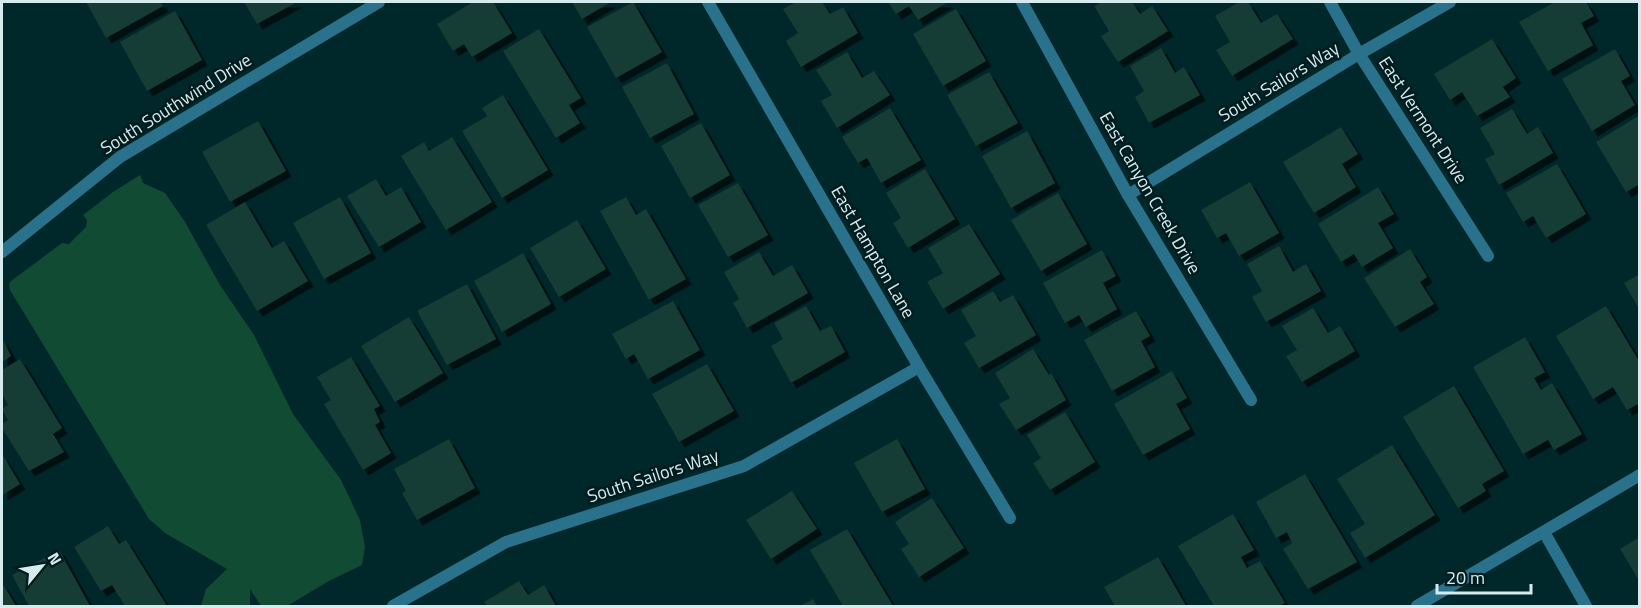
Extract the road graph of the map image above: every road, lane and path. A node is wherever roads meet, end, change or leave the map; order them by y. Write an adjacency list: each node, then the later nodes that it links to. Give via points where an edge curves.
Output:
1 (379, 2): 8 (street, South Southwind Drive, via 120,157)
2 (708, 2): 10 (street, East Hampton Lane)
3 (1022, 2): 7 (street, East Canyon Creek Drive)
4 (1330, 2): 6 (street, East Vermont Drive)
5 (1450, 2): 6 (street, South Sailors Way)
6 (1359, 54): 7 (street, South Sailors Way); 9 (street, East Vermont Drive)
7 (1128, 195): 11 (street, East Canyon Creek Drive)
8 (2, 252)
9 (1488, 256)
10 (919, 367): 13 (street, East Hampton Lane); 15 (street, South Sailors Way, via 744,466 506,542)
11 (1251, 400)
12 (1640, 475): 14 (street)
13 (1010, 518)
14 (1544, 532): 16 (street); 17 (street)
15 (393, 606)
16 (1417, 606)
17 (1586, 606)

